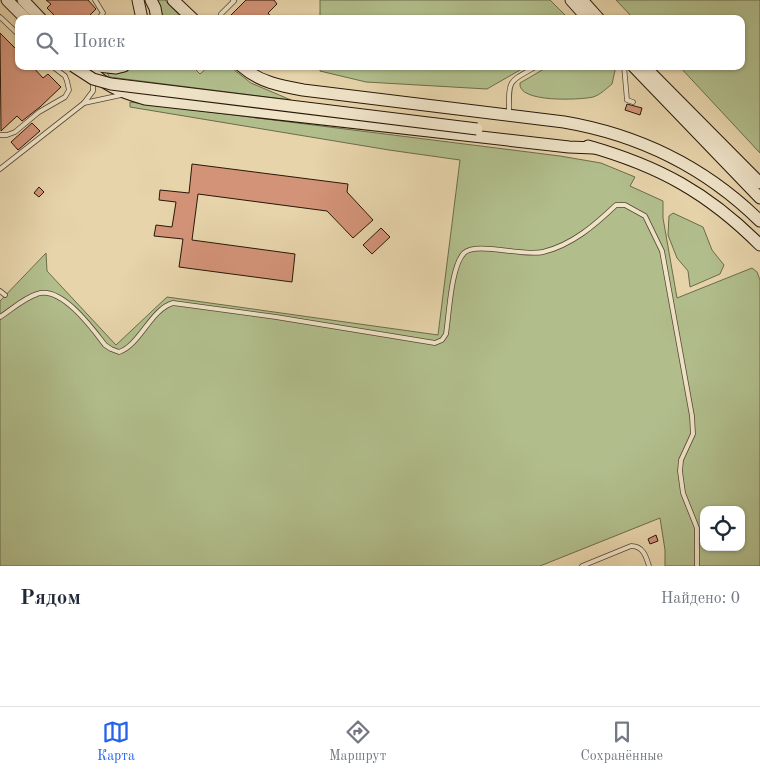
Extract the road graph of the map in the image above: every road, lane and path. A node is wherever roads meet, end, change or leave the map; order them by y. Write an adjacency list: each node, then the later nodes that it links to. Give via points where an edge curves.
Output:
1 (6, 0): 10 (main road)
2 (23, 0): 11 (main road)
3 (95, 0): 12 (lane, via 104,13)
4 (138, 0): 13 (main road)
5 (151, 0): 14 (main road)
6 (174, 0): 15 (main road)
7 (233, 0): 16 (lane)
8 (571, 0): 17 (main road)
9 (582, 0): 18 (main road)
10 (22, 15)
11 (37, 15)
12 (102, 15)
13 (141, 15)
14 (156, 15)
15 (189, 15)
16 (221, 15)
17 (584, 15)
18 (595, 15)
19 (0, 17): 20 (lane)
20 (15, 31)
21 (57, 70): 34 (lane, via 67,80 69,90 66,97 39,112 15,132)
22 (79, 70): 35 (main road, bridge, via 93,79 112,84 477,129)
23 (91, 70): 32 (lane, via 94,87)
24 (92, 70): 30 (main road, via 96,77)
25 (246, 70): 33 (main road, via 269,83 303,90)
26 (530, 70): 33 (lane, via 511,82)
27 (624, 70): 31 (lane, via 627,100)
28 (637, 70): 38 (main road)
29 (648, 70): 37 (main road)
30 (127, 94): 32 (lane); 35 (main road, via 145,99)
31 (633, 102)
32 (84, 103): 36 (lane)
33 (509, 115): 39 (main road, via 591,127 646,144 700,172 734,196)
34 (0, 135)
35 (594, 148): 40 (main road, via 648,167 696,191)
36 (0, 169)
37 (760, 183)
38 (760, 198)
39 (760, 221)
40 (760, 245)
41 (0, 291): 42 (lane)
42 (5, 296)
43 (0, 317): 46 (lane, via 37,294 52,294 79,314 106,346 119,352 160,311 173,303 435,342 446,334 456,266 466,251 482,248 526,254 542,252 587,232 616,205 625,205 646,218 664,255 694,434 681,460 680,471 697,528)
44 (582, 566): 45 (lane, via 631,546 642,550)
45 (649, 566)
46 (697, 566)

